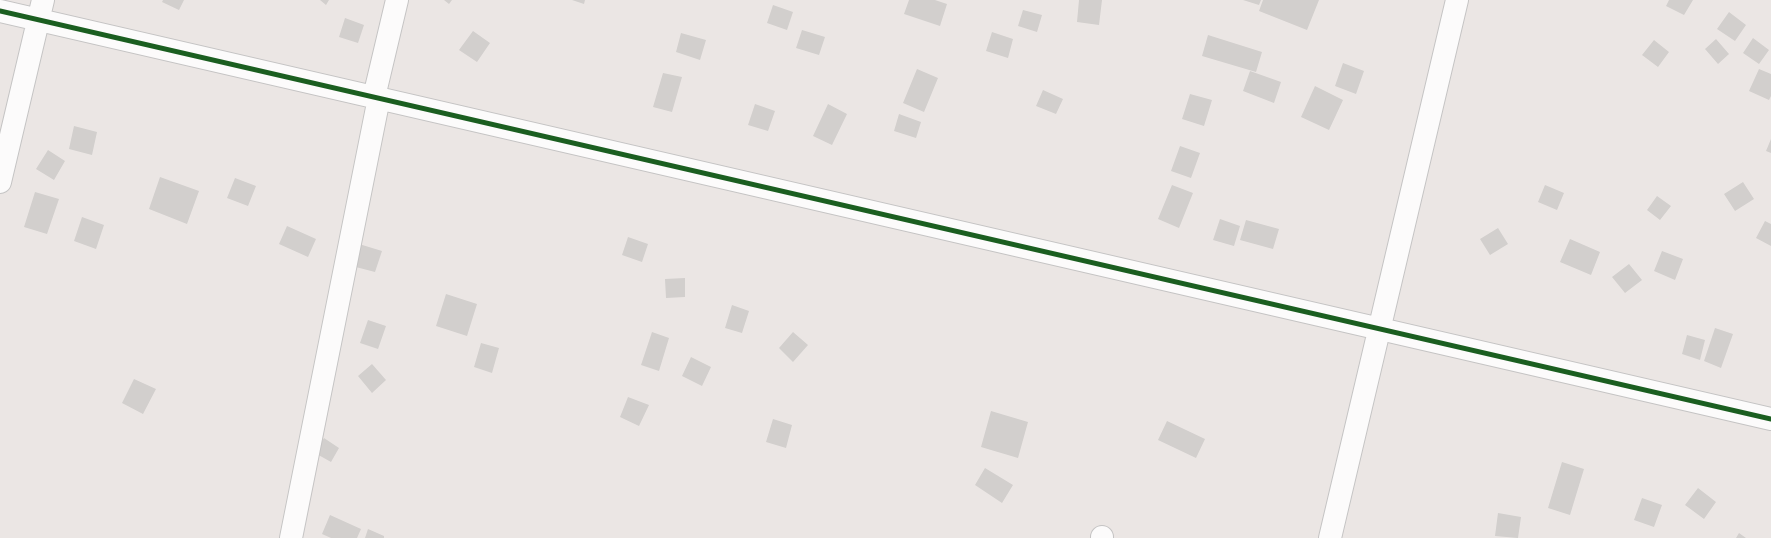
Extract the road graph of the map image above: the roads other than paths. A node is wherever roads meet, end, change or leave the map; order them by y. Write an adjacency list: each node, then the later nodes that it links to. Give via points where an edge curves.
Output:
1 (397, 0): 5 (street)
2 (1457, 0): 7 (street)
3 (41, 10): 4 (street); 5 (street); 6 (street)
4 (0, 11)
5 (377, 98): 7 (street); 9 (street)
6 (0, 182)
7 (1378, 328): 8 (street); 10 (street)
8 (1771, 419)
9 (291, 538)
10 (1330, 538)

